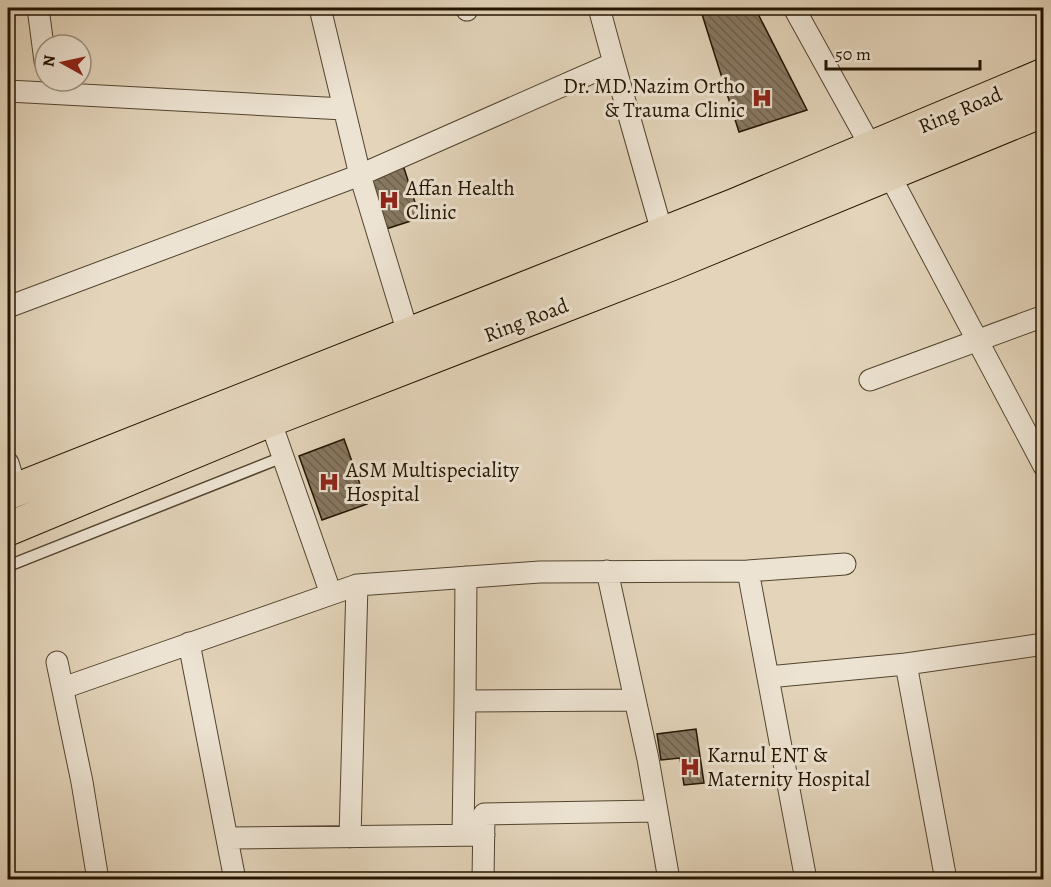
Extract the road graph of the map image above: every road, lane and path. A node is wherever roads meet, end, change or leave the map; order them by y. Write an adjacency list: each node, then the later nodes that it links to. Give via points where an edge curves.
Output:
1 (38, 8): 5 (street)
2 (320, 8): 11 (street)
3 (599, 8): 6 (street)
4 (794, 8): 13 (street)
5 (41, 33)
6 (614, 63): 15 (street); 16 (street)
7 (1044, 75): 13 (highway, Ring Road)
8 (33, 88): 10 (street)
9 (93, 90): 11 (street)
10 (8, 91)
11 (344, 109): 15 (street)
12 (1044, 110): 14 (highway, Ring Road)
13 (871, 147): 14 (street); 16 (highway, Ring Road)
14 (889, 174): 20 (street); 22 (highway, Ring Road, via 671,264)
15 (360, 175): 17 (street); 19 (street)
16 (662, 232): 19 (highway, Ring Road)
17 (8, 307)
18 (1044, 316): 20 (street)
19 (408, 333): 25 (highway, Ring Road)
20 (976, 340): 21 (street); 24 (street)
21 (870, 380)
22 (270, 420): 23 (street); 26 (highway, Ring Road)
23 (283, 457): 28 (lane); 33 (street)
24 (1044, 466)
25 (10, 482)
26 (8, 529)
27 (845, 564): 30 (street)
28 (8, 566)
29 (607, 571): 30 (street); 31 (street); 40 (street)
30 (748, 571): 38 (street)
31 (466, 577): 32 (street); 41 (street)
32 (357, 585): 33 (street); 45 (street)
33 (331, 594): 34 (street)
34 (189, 644): 39 (street); 46 (street)
35 (1042, 650): 37 (street)
36 (57, 662): 39 (street)
37 (906, 664): 38 (street); 52 (street)
38 (768, 677): 51 (street)
39 (63, 688): 47 (street)
40 (635, 700): 41 (street); 42 (street)
41 (465, 701): 44 (street)
42 (657, 811): 43 (street, via 484,814); 50 (street)
43 (484, 835): 44 (street); 49 (street)
44 (462, 836): 45 (street)
45 (350, 837): 46 (street)
46 (227, 838): 48 (street)
47 (98, 879)
48 (235, 879)
49 (483, 879)
50 (669, 879)
51 (806, 879)
52 (945, 879)

